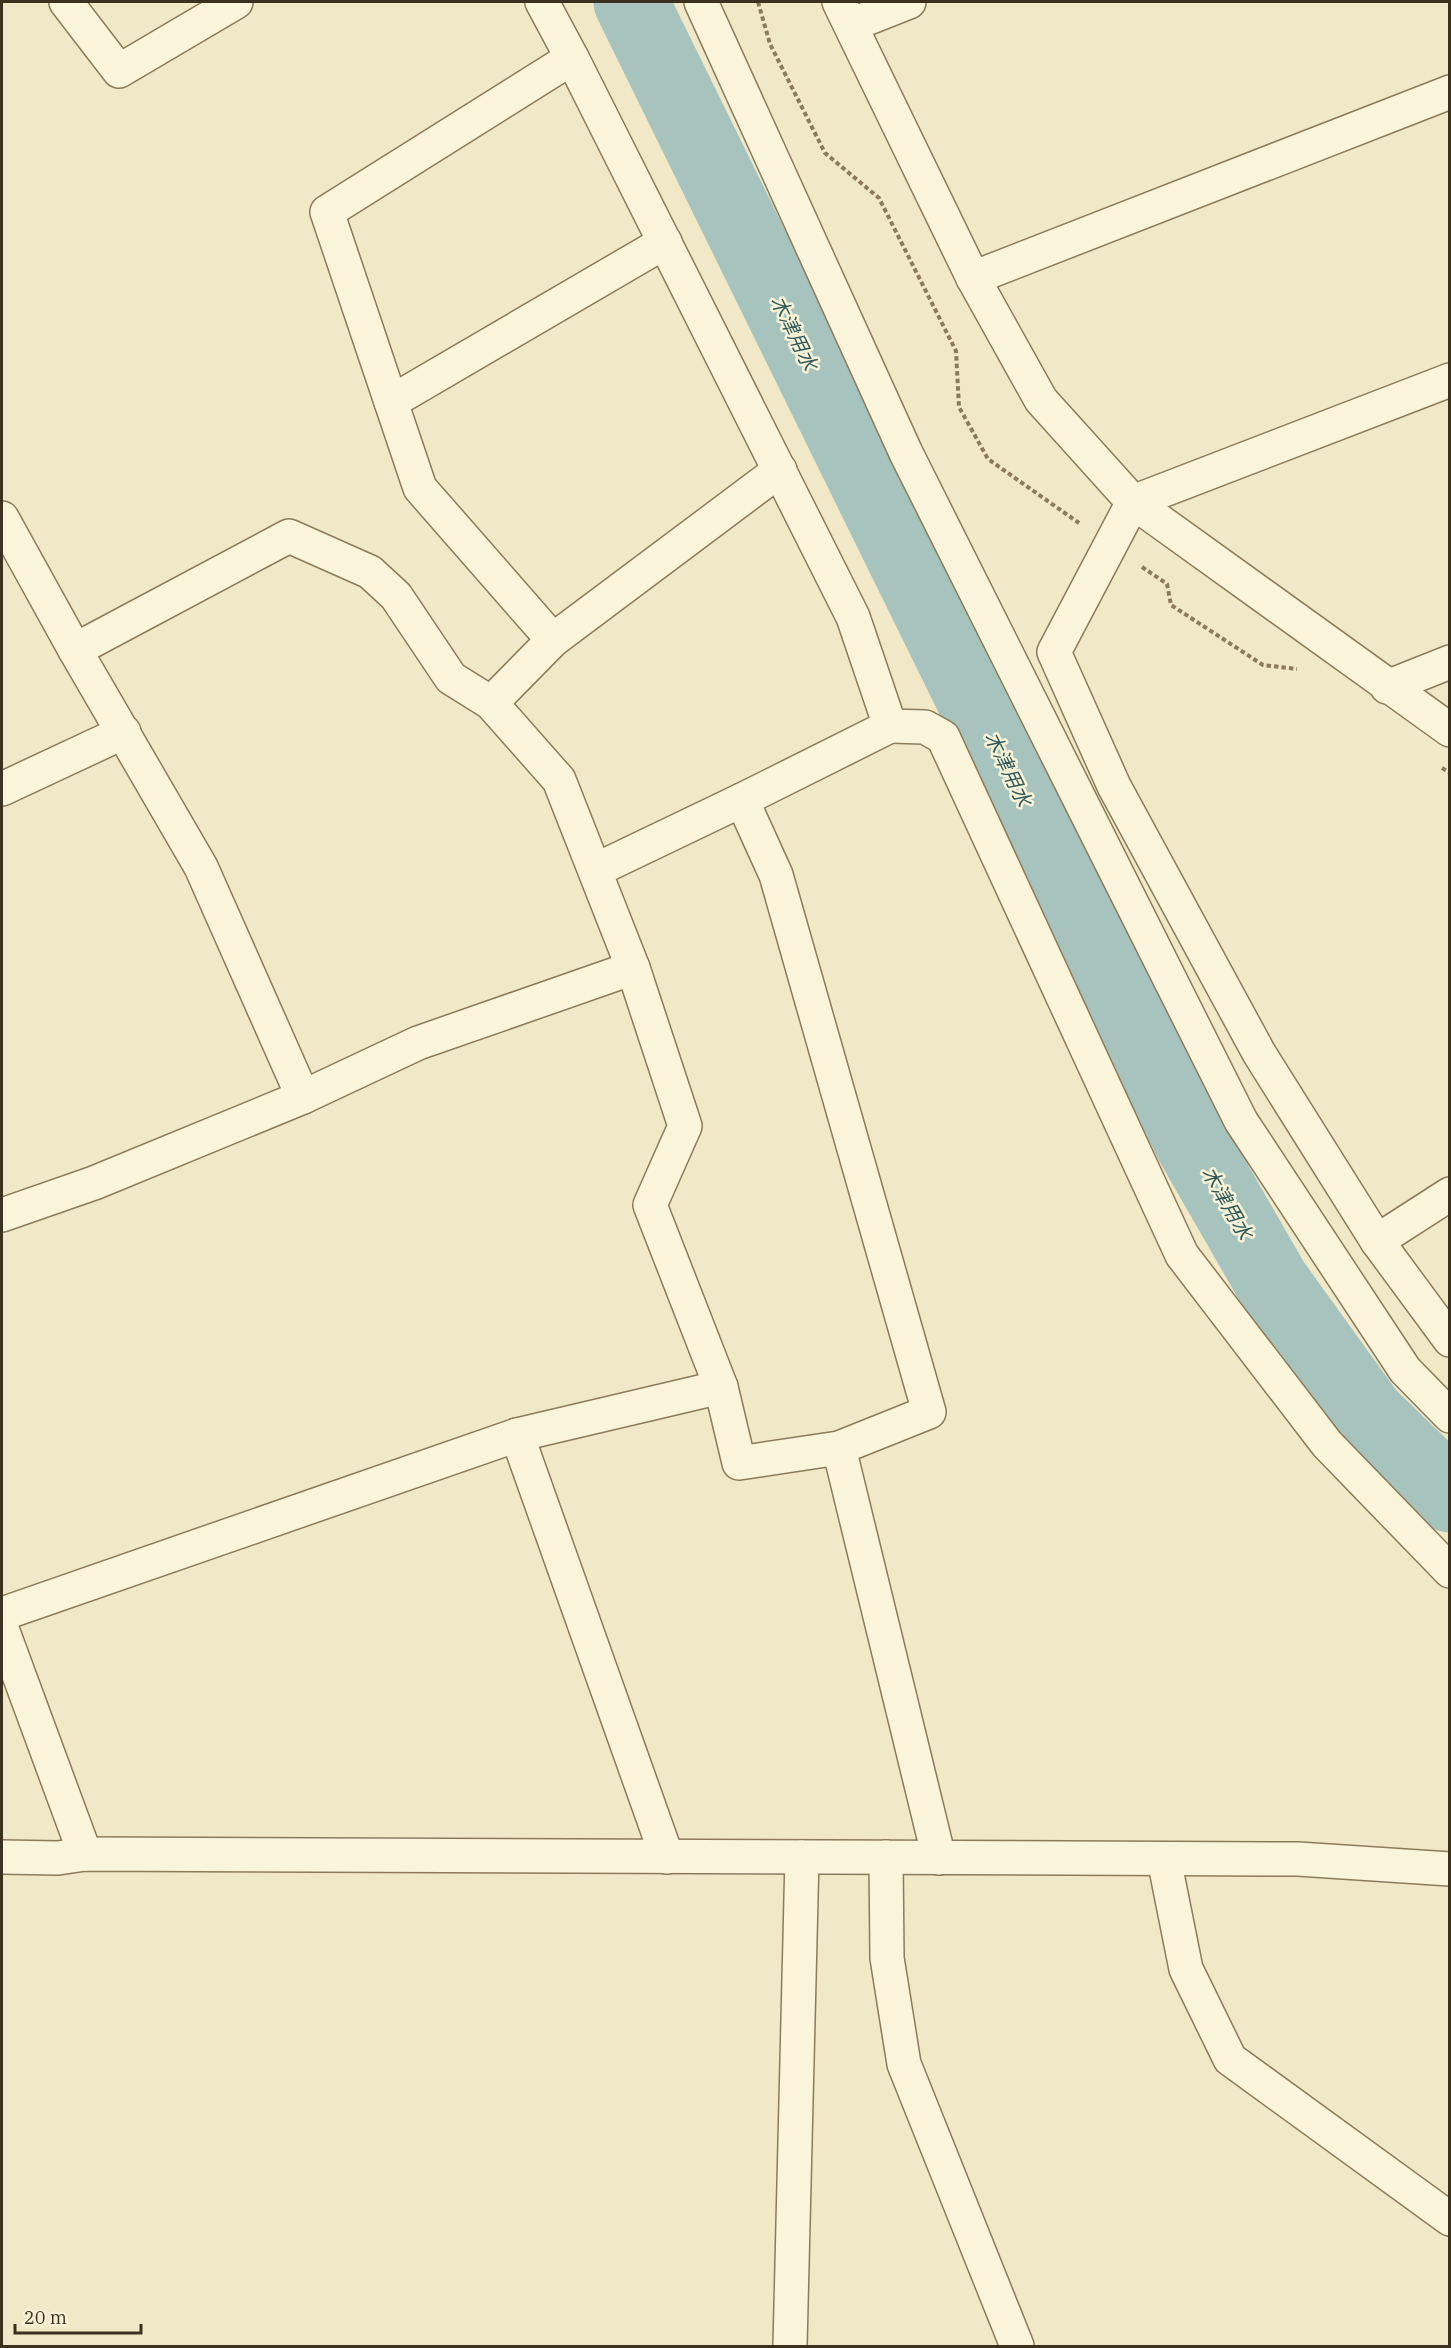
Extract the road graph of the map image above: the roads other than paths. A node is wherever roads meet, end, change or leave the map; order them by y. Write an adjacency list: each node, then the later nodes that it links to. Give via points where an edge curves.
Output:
1 (66, 2): 2 (street, via 119,71)
2 (236, 2)
3 (542, 2): 7 (street)
4 (701, 2): 34 (street, via 906,453 1241,1121 1405,1370)
5 (909, 2): 6 (street)
6 (845, 13): 10 (street)
7 (572, 58): 9 (street); 12 (street, via 327,212)
8 (1449, 92): 10 (street)
9 (665, 242): 12 (street); 13 (street)
10 (973, 278): 14 (street, via 1041,399)
11 (1449, 380): 14 (street)
12 (391, 402): 16 (street, via 420,488)
13 (780, 470): 16 (street); 21 (street, via 854,617)
14 (1133, 502): 19 (street); 31 (street, via 1054,652 1114,786 1253,1042)
15 (2, 518): 17 (street)
16 (553, 640): 20 (street)
17 (75, 650): 20 (street, via 289,536 370,573 396,596 451,678); 23 (street)
18 (1449, 662): 19 (street)
19 (1387, 687): 22 (street)
20 (491, 703): 26 (street, via 559,780)
21 (890, 726): 25 (street); 37 (street, via 925,727 943,737 1182,1255 1327,1444)
22 (1449, 730)
23 (124, 732): 24 (street); 28 (street, via 201,867)
24 (2, 789)
25 (742, 800): 26 (street); 36 (street, via 776,874 929,1412)
26 (596, 870): 27 (street)
27 (633, 968): 28 (street, via 418,1043); 33 (street, via 685,1126 650,1205)
28 (303, 1097): 30 (street, via 94,1183)
29 (1449, 1194): 31 (street)
30 (2, 1215)
31 (1377, 1241): 32 (street)
32 (1449, 1340)
33 (721, 1387): 35 (street); 36 (street, via 739,1463)
34 (1449, 1416)
35 (517, 1435): 38 (street); 42 (street)
36 (839, 1448): 45 (street)
37 (1449, 1571)
38 (2, 1614)
39 (2, 1629): 40 (street)
40 (85, 1854): 41 (street, via 58,1858); 42 (street)
41 (2, 1857)
42 (667, 1857): 43 (street)
43 (802, 1857): 44 (street); 49 (street)
44 (886, 1857): 45 (street); 50 (street, via 887,1958 904,2064)
45 (939, 1858): 46 (street)
46 (1164, 1859): 47 (street, via 1298,1859); 48 (street, via 1186,1969 1230,2059)
47 (1449, 1869)
48 (1449, 2219)
49 (790, 2346)
50 (1017, 2346)

